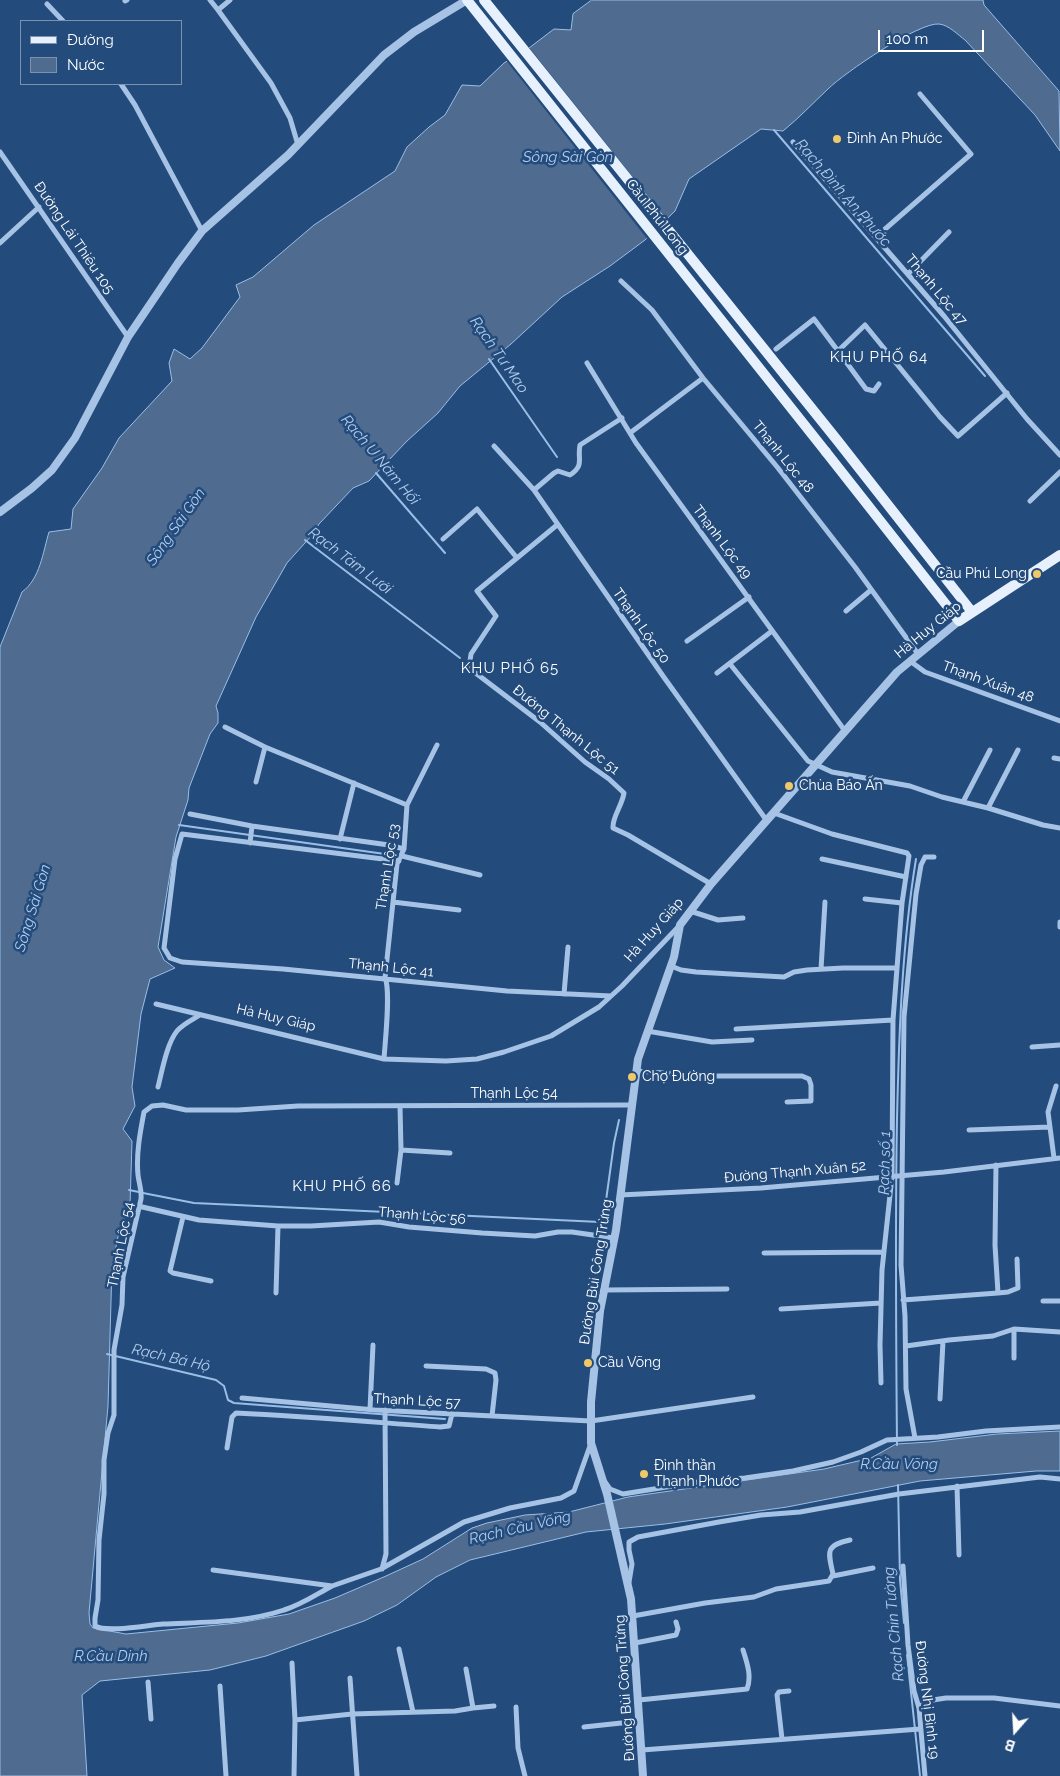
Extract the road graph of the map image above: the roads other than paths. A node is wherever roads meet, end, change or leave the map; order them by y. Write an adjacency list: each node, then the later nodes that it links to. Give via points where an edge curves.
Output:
1 (210, 0): 8 (street)
2 (230, 0): 8 (street)
3 (451, 0): 7 (street)
4 (467, 0): 7 (street); 45 (main road, Cầu Phú Long, bridge)
5 (484, 0): 44 (main road, Cầu Phú Long)
6 (47, 4): 9 (street)
7 (456, 7): 13 (street, via 384,55)
8 (218, 10): 13 (street, via 271,83 290,118)
9 (62, 20)
10 (121, 85): 16 (street, via 135,105)
11 (920, 94): 18 (street, via 971,154)
12 (794, 142): 18 (street, Thạnh Lộc 47)
13 (298, 145): 16 (street)
14 (0, 152): 15 (street, Đường Lái Thiêu 105)
15 (39, 207): 19 (street); 22 (street, Đường Lái Thiêu 105)
16 (202, 231): 22 (street)
17 (948, 232): 20 (street)
18 (876, 237): 20 (street, Thạnh Lộc 47)
19 (0, 242)
20 (908, 274): 28 (street, Thạnh Lộc 47)
21 (621, 281): 26 (street, Thạnh Lộc 48, via 652,310)
22 (128, 337): 36 (street, via 76,438 52,470)
23 (776, 350): 24 (street, via 814,319)
24 (838, 351): 27 (street, via 866,389 874,391); 28 (street, via 865,325 958,436)
25 (587, 363): 29 (street, Thạnh Lộc 49)
26 (703, 378): 30 (street); 41 (street, Thạnh Lộc 48, via 778,468)
27 (879, 384)
28 (1007, 393): 32 (street, Thạnh Lộc 47)
29 (622, 418): 30 (street, Thạnh Lộc 49); 34 (street, via 580,445 581,460 574,473 554,472)
30 (630, 433): 42 (street, Thạnh Lộc 49)
31 (494, 446): 34 (street, Thạnh Lộc 50)
32 (1060, 455)
33 (1060, 472): 35 (street)
34 (534, 490): 37 (street, Thạnh Lộc 50)
35 (1030, 502)
36 (0, 512)
37 (557, 524): 40 (street); 69 (street, Thạnh Lộc 50)
38 (443, 539): 40 (street, via 477,509)
39 (1060, 555): 44 (main road, Hà Huy Giáp)
40 (517, 558): 80 (street, Đường Thạnh Lộc 51, via 476,591 496,616 471,654 469,668 540,722 624,793 613,828)
41 (871, 590): 43 (street); 48 (street, Thạnh Lộc 48)
42 (749, 597): 46 (street, Thạnh Lộc 49); 47 (street)
43 (846, 611)
44 (972, 612): 45 (main road, Hà Huy Giáp)
45 (959, 621): 48 (street, Hà Huy Giáp)
46 (772, 631): 50 (street); 54 (street, Thạnh Lộc 49)
47 (687, 641)
48 (918, 654): 49 (street, Hà Huy Giáp)
49 (910, 661): 52 (street, Thạnh Xuân 48, via 926,672); 54 (street, Hà Huy Giáp)
50 (730, 664): 51 (street); 61 (street)
51 (718, 673)
52 (1060, 721)
53 (225, 727): 56 (street)
54 (845, 731): 61 (street, Hà Huy Giáp)
55 (437, 745): 65 (street, Thạnh Lộc 53)
56 (265, 747): 62 (street); 63 (street)
57 (990, 750): 64 (street)
58 (1018, 750): 66 (street)
59 (1054, 758): 60 (street)
60 (1060, 760)
61 (814, 765): 64 (street, via 832,772 910,786); 67 (street, Hà Huy Giáp)
62 (256, 782)
63 (354, 783): 65 (street); 72 (street)
64 (963, 802): 66 (street)
65 (408, 805): 74 (street, Thạnh Lộc 53)
66 (988, 808): 71 (street)
67 (774, 813): 69 (street, Hà Huy Giáp); 79 (street, via 832,834 907,854)
68 (190, 814): 70 (street)
69 (767, 821): 80 (street, Hà Huy Giáp)
70 (252, 827): 72 (street); 73 (street)
71 (1060, 828)
72 (340, 839): 74 (street)
73 (250, 842): 76 (street); 95 (street, Thạnh Lộc 41, via 182,834 175,859 164,948 170,958 182,962)
74 (404, 849): 76 (street, Thạnh Lộc 53)
75 (934, 857): 119 (street, via 923,860 916,894 904,1017)
76 (400, 858): 78 (street); 82 (street, Thạnh Lộc 53)
77 (822, 859): 79 (street)
78 (480, 876)
79 (906, 877): 84 (street)
80 (711, 884): 86 (street, Hà Huy Giáp)
81 (864, 899): 84 (street)
82 (393, 902): 85 (street); 95 (street, Thạnh Lộc 53)
83 (825, 902): 94 (street)
84 (902, 903): 93 (street)
85 (459, 910)
86 (690, 912): 87 (street, via 718,920); 89 (street, Hà Huy Giáp)
87 (743, 918)
88 (1060, 922): 90 (street)
89 (680, 925): 92 (street, Đường Bùi Công Trừng); 97 (street, Hà Huy Giáp)
90 (1060, 927)
91 (568, 947): 96 (street)
92 (671, 966): 94 (street, via 696,972 784,977 794,972); 102 (street, Đường Bùi Công Trừng)
93 (896, 968): 94 (street); 100 (street)
94 (821, 970)
95 (386, 980): 96 (street, Thạnh Lộc 41); 106 (street, Thạnh Lộc 53)
96 (564, 994): 97 (street, Thạnh Lộc 41)
97 (611, 996): 106 (street, Hà Huy Giáp, via 566,1028 504,1052 446,1062)
98 (156, 1004): 99 (street, Hà Huy Giáp)
99 (200, 1015): 106 (street, Hà Huy Giáp); 109 (street, via 176,1032)
100 (893, 1020): 101 (street); 120 (street)
101 (736, 1029)
102 (647, 1031): 103 (street, via 712,1042); 107 (street, Đường Bùi Công Trừng)
103 (752, 1040)
104 (1060, 1044): 105 (street)
105 (1032, 1047)
106 (384, 1059)
107 (636, 1071): 110 (street, via 809,1078 811,1101); 111 (street, Đường Bùi Công Trừng)
108 (1056, 1086): 113 (street, via 1048,1112)
109 (158, 1087)
110 (787, 1102)
111 (630, 1105): 112 (street, Thạnh Lộc 54); 122 (street, Đường Bùi Công Trừng)
112 (400, 1106): 115 (street); 123 (street, Thạnh Lộc 54, via 298,1106 238,1110 152,1106 144,1112 139,1140 138,1176 142,1189)
113 (1050, 1127): 114 (street); 117 (street)
114 (969, 1130)
115 (401, 1150): 116 (street); 121 (street)
116 (450, 1153)
117 (1057, 1158): 118 (street, Đường Thạnh Xuân 52)
118 (996, 1165): 119 (street, Đường Thạnh Xuân 52); 134 (street)
119 (902, 1175): 120 (street, Đường Thạnh Xuân 52); 135 (street)
120 (892, 1176): 122 (street, Đường Thạnh Xuân 52, via 761,1188); 127 (street)
121 (397, 1183)
122 (620, 1195): 126 (street, Đường Bùi Công Trừng)
123 (138, 1206): 124 (street, Thạnh Lộc 56); 172 (street, Thạnh Lộc 54, via 123,1277 114,1351 114,1415 104,1460 96,1626 120,1628 253,1618 285,1610)
124 (184, 1217): 125 (street, Thạnh Lộc 56); 130 (street, via 170,1271)
125 (278, 1226): 126 (street, Thạnh Lộc 56, via 379,1222 509,1235 572,1232); 133 (street)
126 (614, 1238): 132 (street, Đường Bùi Công Trừng)
127 (884, 1252): 128 (street); 138 (street)
128 (764, 1253)
129 (1016, 1259): 134 (street, via 1018,1288)
130 (211, 1281)
131 (727, 1289): 132 (street)
132 (604, 1290): 156 (street, Đường Bùi Công Trừng, via 592,1392)
133 (276, 1293)
134 (998, 1293): 135 (street)
135 (904, 1300): 144 (street)
136 (1044, 1301): 137 (street)
137 (1060, 1301)
138 (881, 1303): 139 (street); 147 (street)
139 (781, 1309)
140 (1014, 1329): 141 (street); 142 (street, via 993,1336); 145 (street)
141 (1060, 1332)
142 (943, 1341): 144 (street); 150 (street)
143 (373, 1345): 151 (street)
144 (906, 1346): 158 (street, via 906,1389)
145 (1014, 1358)
146 (426, 1366): 154 (street, via 486,1369 496,1373)
147 (881, 1383)
148 (753, 1396): 156 (street, Thạnh Lộc 57)
149 (242, 1398): 151 (street, Thạnh Lộc 57)
150 (940, 1399)
151 (370, 1409): 152 (street, Thạnh Lộc 57)
152 (385, 1410): 153 (street, Thạnh Lộc 57); 155 (street)
153 (452, 1414): 154 (street, Thạnh Lộc 57); 155 (street, via 449,1426)
154 (492, 1416): 156 (street, Thạnh Lộc 57)
155 (385, 1421): 160 (street, via 236,1413 232,1417); 168 (street, via 386,1554)
156 (592, 1421): 159 (street, Đường Bùi Công Trừng)
157 (1060, 1427): 158 (street, via 986,1430)
158 (914, 1438): 161 (street, via 887,1440 833,1462 794,1471 623,1494 610,1489)
159 (591, 1443): 161 (street, Đường Bùi Công Trừng); 168 (street, via 574,1491 553,1500 510,1508 464,1522)
160 (227, 1448)
161 (602, 1477): 171 (street, Đường Bùi Công Trừng)
162 (1060, 1479): 163 (street, via 1040,1477)
163 (957, 1486): 165 (street); 171 (street, via 638,1537 629,1542 632,1564)
164 (850, 1540): 170 (street, via 836,1543 830,1549)
165 (959, 1555)
166 (903, 1566): 189 (street, Đường Nhị Bình 19, via 908,1646)
167 (873, 1568): 170 (street)
168 (381, 1569): 172 (street)
169 (213, 1570): 172 (street)
170 (833, 1576): 173 (street, via 829,1581 776,1588 754,1597)
171 (628, 1585): 173 (street, Đường Bùi Công Trừng)
172 (332, 1586)
173 (633, 1616): 175 (street, Đường Bùi Công Trừng)
174 (676, 1622): 175 (street, via 676,1636)
175 (634, 1643): 184 (street, Đường Bùi Công Trừng)
176 (399, 1649): 190 (street)
177 (743, 1650): 184 (street, via 749,1670 747,1689)
178 (292, 1663): 193 (street)
179 (466, 1669): 188 (street)
180 (350, 1678): 191 (street)
181 (148, 1682): 192 (street)
182 (220, 1686): 199 (street)
183 (789, 1691): 197 (street, via 777,1695)
184 (639, 1700): 194 (street, Đường Bùi Công Trừng)
185 (494, 1706): 188 (street)
186 (1060, 1706): 189 (street, via 994,1698 946,1698 926,1701)
187 (516, 1707): 202 (street, via 518,1748)
188 (473, 1708): 190 (street)
189 (919, 1708): 196 (street, Đường Nhị Bình 19)
190 (413, 1712): 191 (street)
191 (352, 1714): 193 (street); 201 (street)
192 (151, 1719)
193 (295, 1720): 200 (street)
194 (640, 1721): 195 (street); 198 (street, Đường Bùi Công Trừng)
195 (584, 1727)
196 (920, 1729): 197 (street); 204 (street, Đường Nhị Bình 19)
197 (782, 1739): 198 (street)
198 (642, 1750): 203 (street, Đường Bùi Công Trừng)
199 (226, 1776)
200 (294, 1776)
201 (357, 1776)
202 (525, 1776)
203 (643, 1776)
204 (924, 1776)

